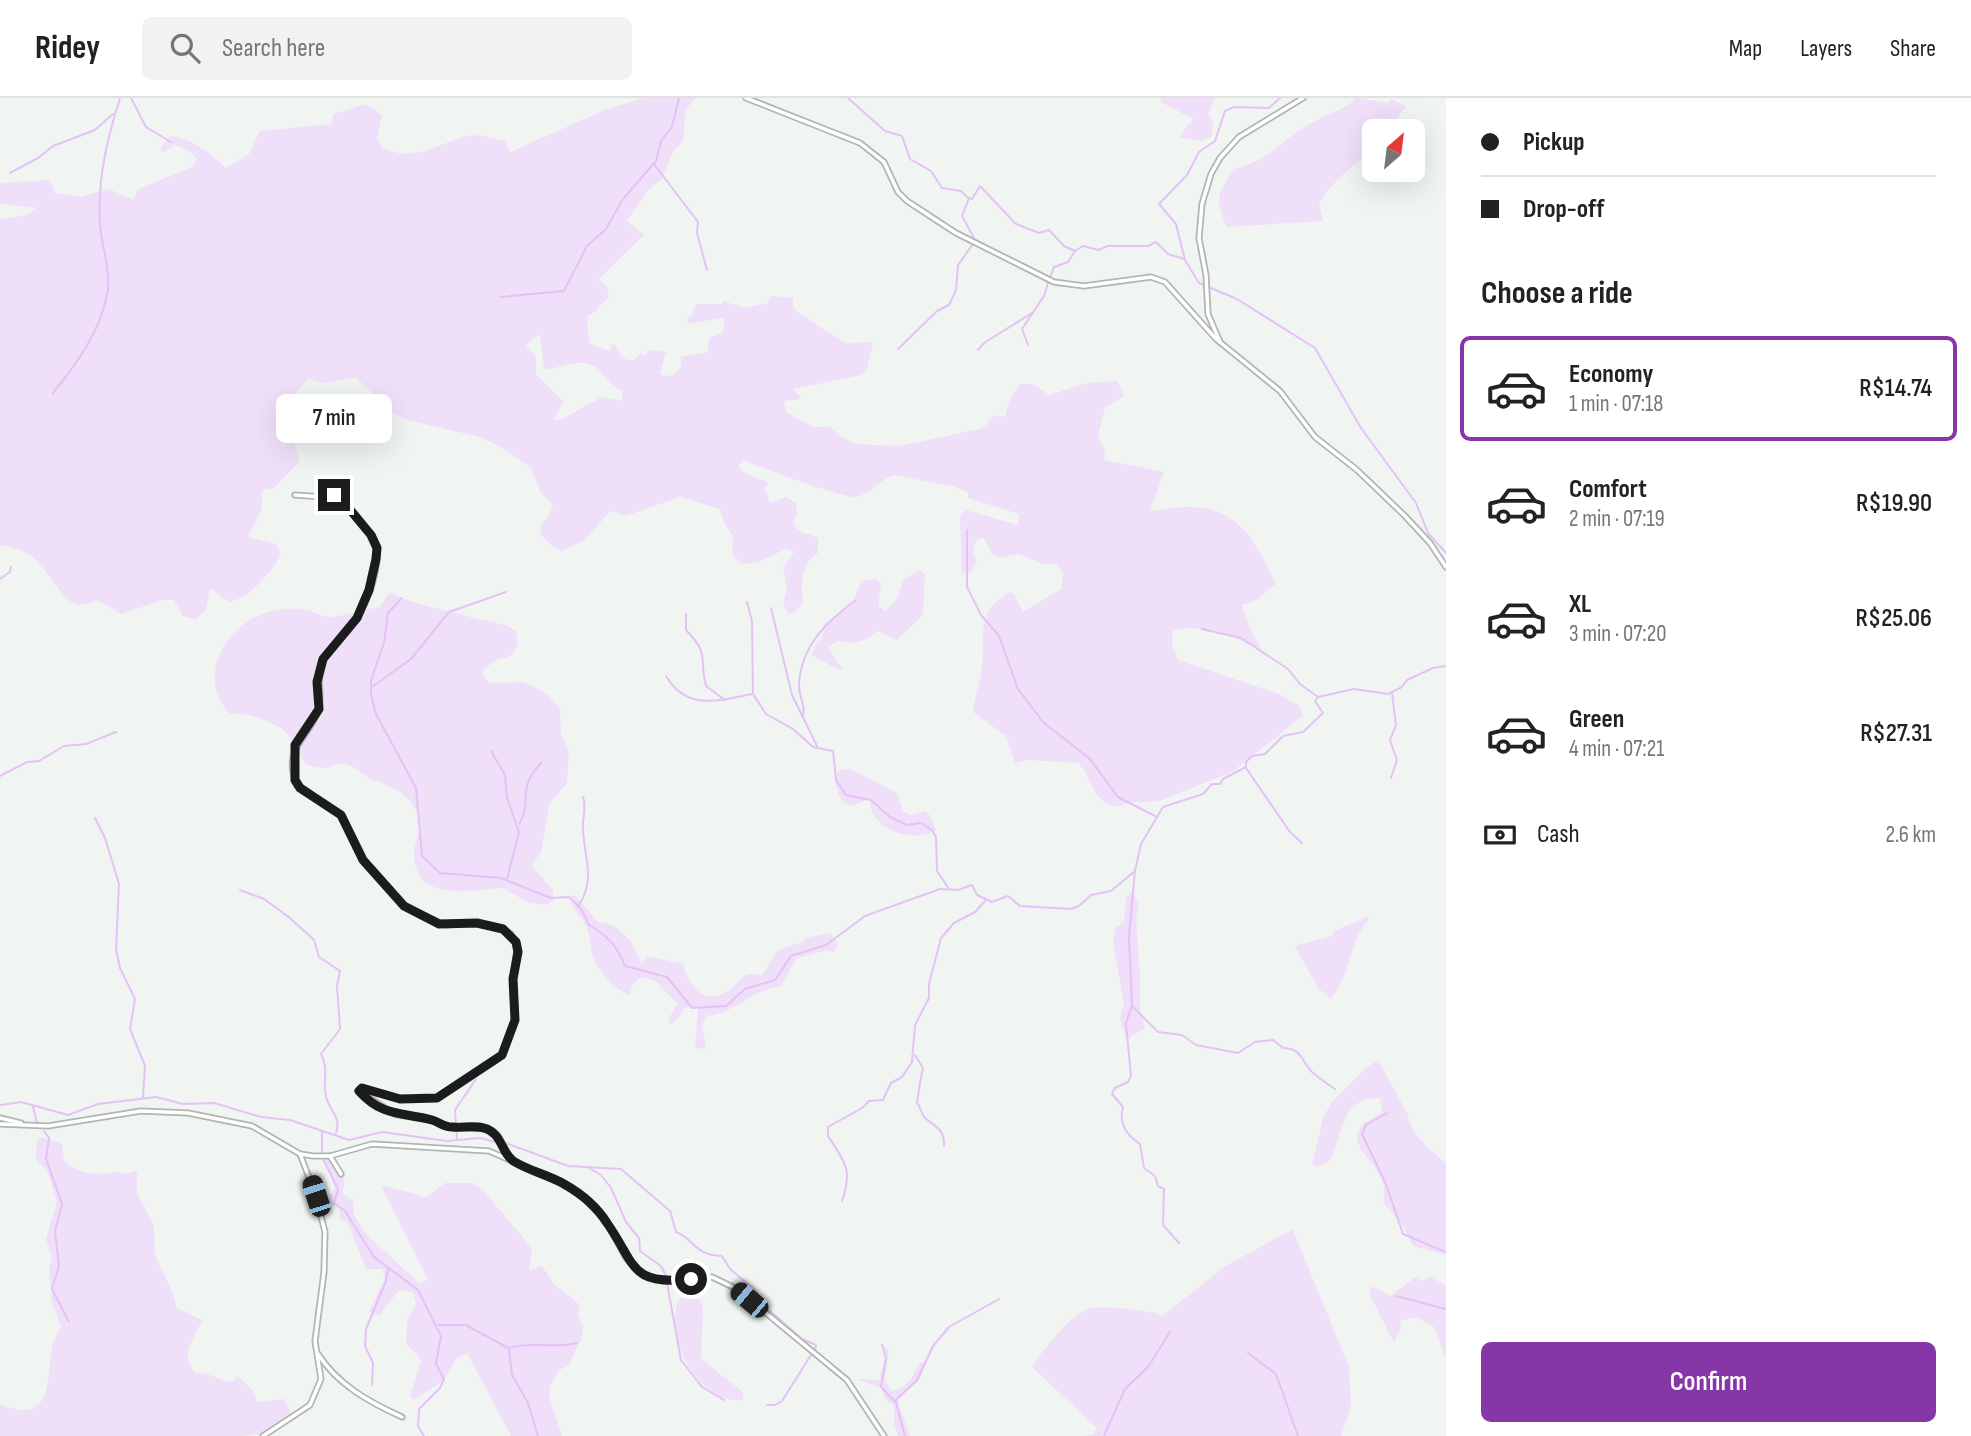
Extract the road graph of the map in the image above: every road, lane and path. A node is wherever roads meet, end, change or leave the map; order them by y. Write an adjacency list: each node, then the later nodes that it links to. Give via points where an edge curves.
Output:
1 (746, 98): 3 (street, via 860,143 884,162 907,201 956,233 1054,282 1084,286 1162,280)
2 (1303, 98): 3 (street, via 1239,136 1211,174 1199,237 1208,314)
3 (1221, 344): 5 (street, via 1275,385 1315,437 1405,516)
4 (295, 495): 11 (street, via 338,498 377,548 366,600 323,659 319,709 295,745 297,785 341,815 363,860 404,906 439,924 477,923 503,929 517,947 515,1020 502,1055 437,1098 411,1100 359,1091 396,1115 431,1119 447,1127 487,1129 499,1136)
5 (1446, 567)
6 (0, 1118): 8 (street)
7 (0, 1124): 8 (street)
8 (25, 1125): 9 (street, via 48,1126 122,1112 188,1113 252,1126)
9 (300, 1154): 10 (street); 13 (street, via 322,1216 326,1247)
10 (330, 1156): 11 (street, via 360,1146 394,1143 480,1149); 12 (street)
11 (512, 1161): 16 (street, via 583,1197 606,1221 626,1258 642,1274 665,1281 712,1277 737,1289 847,1380)
12 (341, 1174)
13 (315, 1349): 14 (street, via 353,1391); 15 (street, via 321,1379 314,1399 297,1416)
14 (402, 1417)
15 (262, 1436)
16 (884, 1436)

